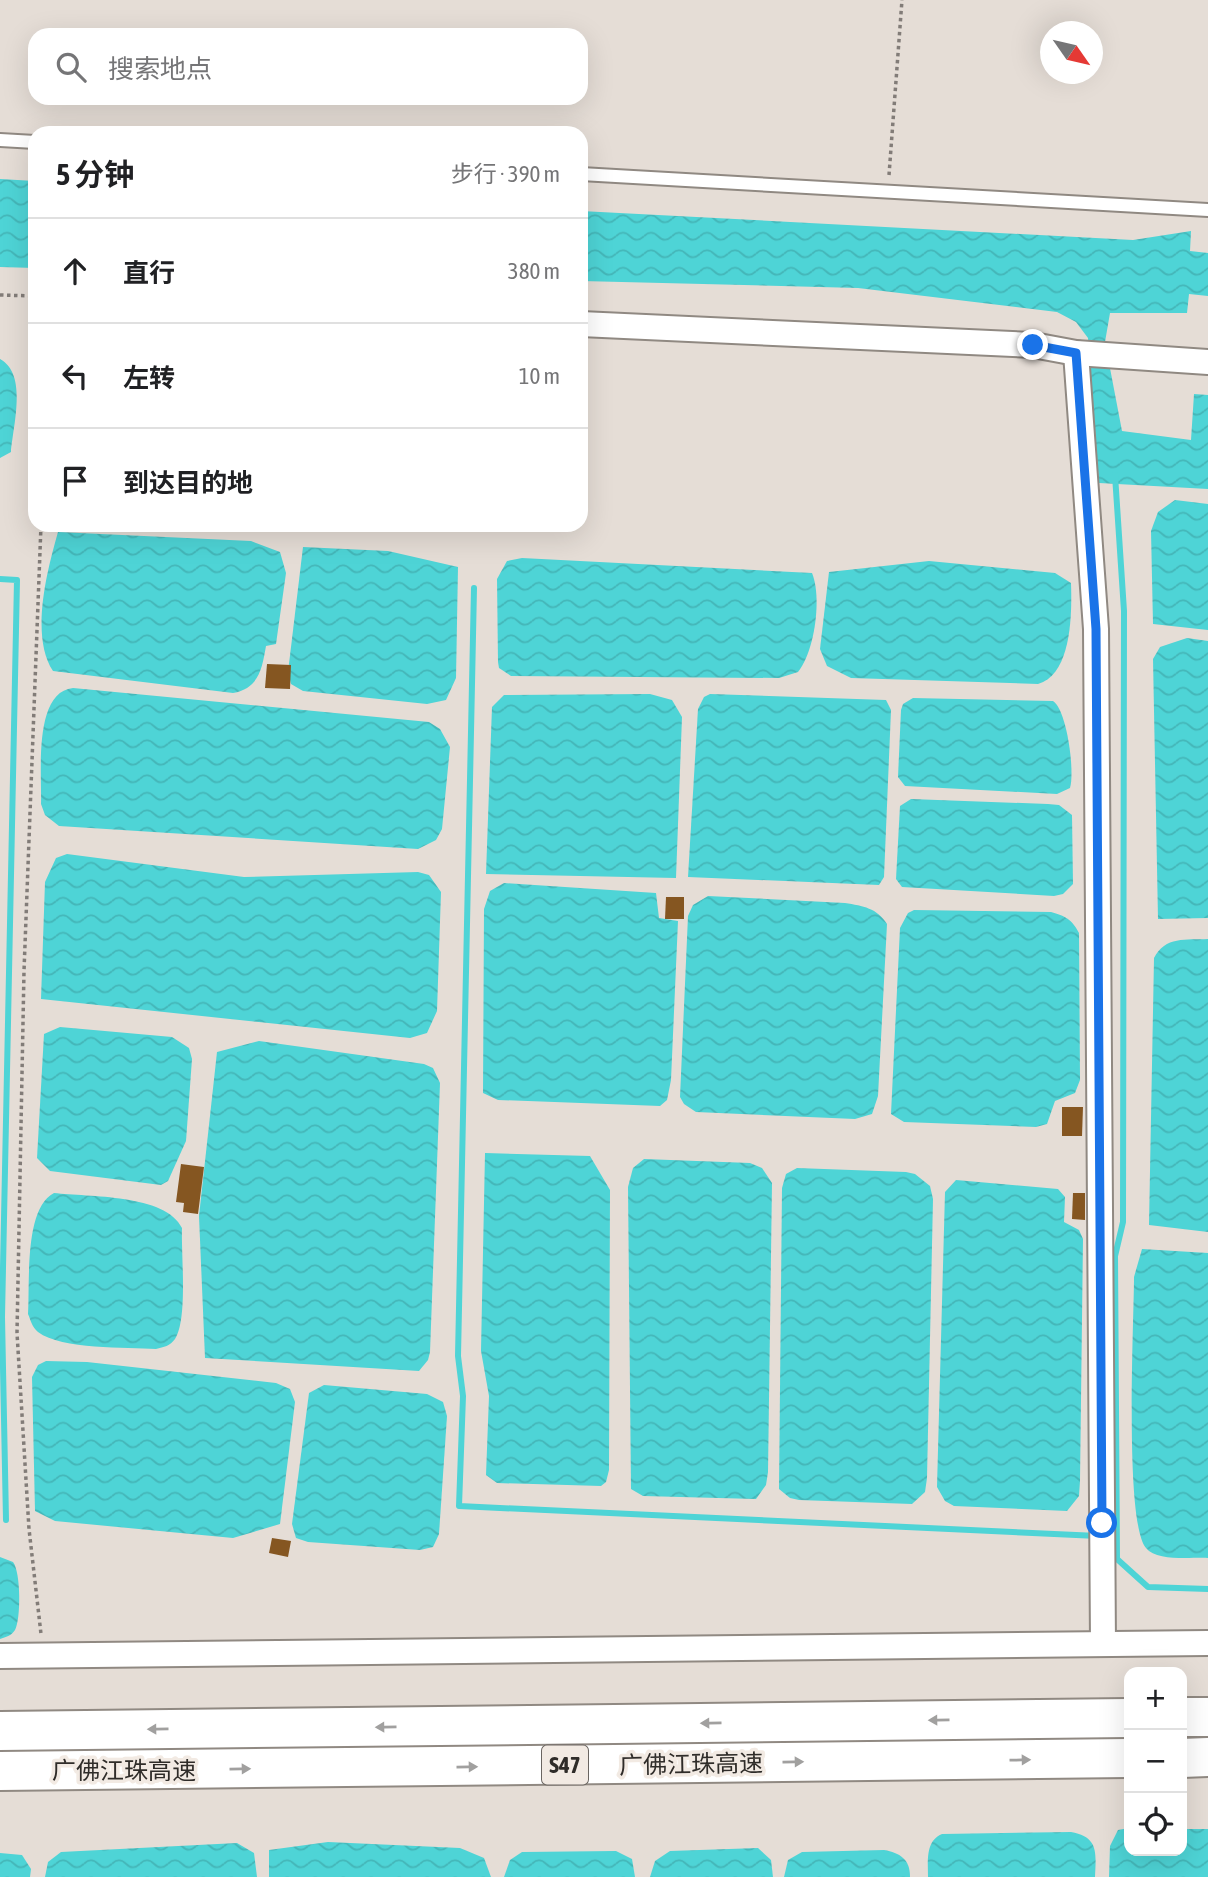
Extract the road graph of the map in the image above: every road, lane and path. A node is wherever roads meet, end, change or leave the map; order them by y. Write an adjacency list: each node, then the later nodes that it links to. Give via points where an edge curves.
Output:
1 (902, 0): 5 (path)
2 (0, 140): 3 (lane)
3 (28, 142)
4 (588, 174): 5 (lane)
5 (888, 191): 6 (lane)
6 (1208, 210)
7 (0, 295): 8 (path)
8 (28, 296)
9 (588, 324): 10 (street, via 1033,345)
10 (1076, 353): 11 (street); 14 (street, via 1096,629)
11 (1208, 362)
12 (41, 532): 16 (path, via 24,971 18,1333 29,1529)
13 (1208, 1643): 14 (street)
14 (1102, 1644): 16 (street)
15 (0, 1656): 16 (street)
16 (43, 1656)
17 (1187, 1717): 18 (highway)
18 (1208, 1717)
19 (1124, 1718): 20 (highway, 广佛江珠高速 / S47, one-way to 20)
20 (0, 1731)
21 (1208, 1757): 23 (highway)
22 (1124, 1758): 24 (highway, 广佛江珠高速 / S47, one-way to 22)
23 (1187, 1758)
24 (0, 1771)

